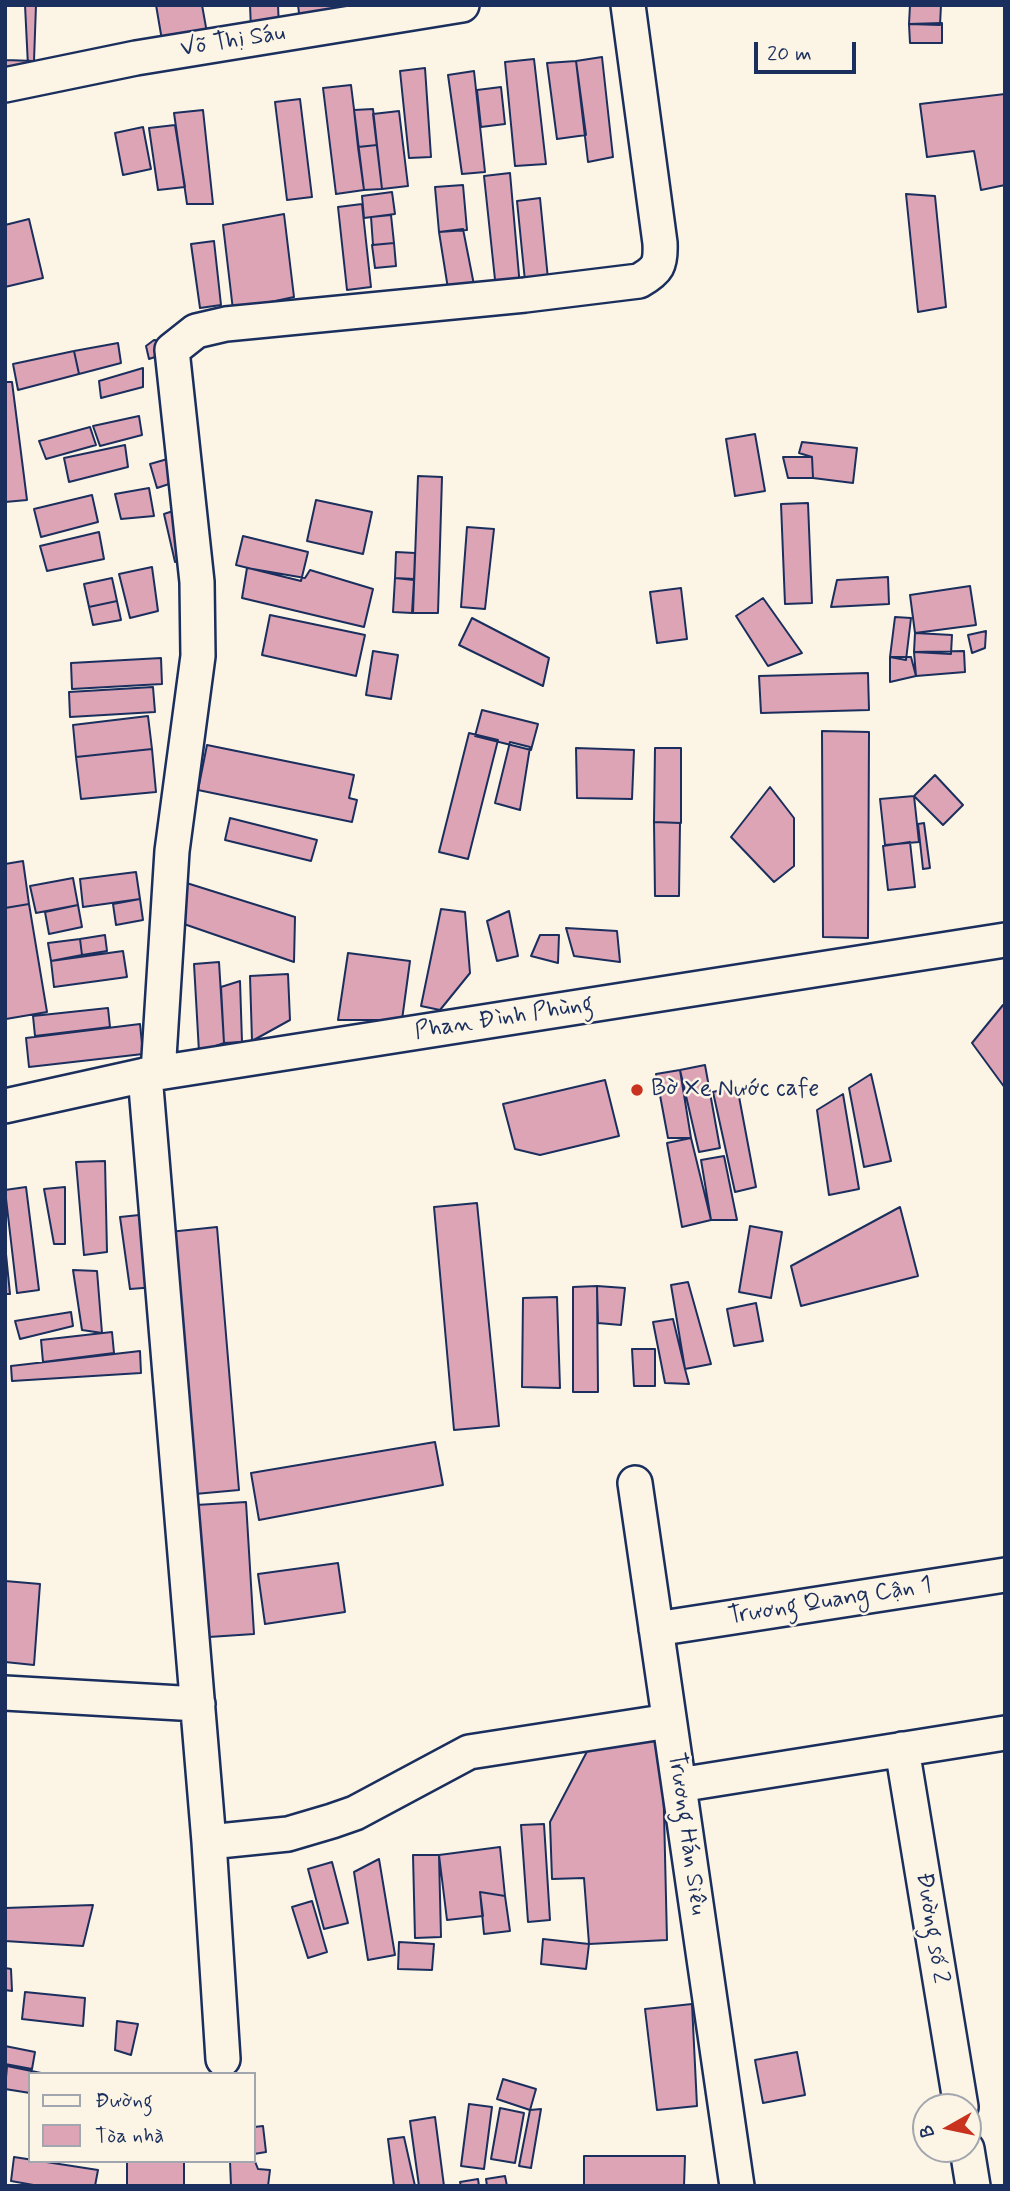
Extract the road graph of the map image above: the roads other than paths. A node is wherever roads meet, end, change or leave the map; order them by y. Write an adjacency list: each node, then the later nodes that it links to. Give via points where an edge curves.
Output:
1 (628, 5): 5 (street, via 660,243 661,258 655,272 639,281 525,295 226,324 196,331 172,350 197,582 198,656 172,852)
2 (456, 6): 3 (street, Võ Thị Sáu, via 136,58)
3 (5, 85)
4 (1005, 940): 5 (street, Phan Đình Phùng)
5 (151, 1074): 6 (street, Phan Đình Phùng); 11 (street)
6 (5, 1106)
7 (635, 1483): 9 (street, Trương Hán Siêu)
8 (1005, 1575): 9 (street, Trương Quang Cận 1)
9 (656, 1629): 12 (street, Trương Hán Siêu)
10 (5, 1693): 11 (street)
11 (198, 1704): 16 (street)
12 (669, 1721): 15 (street, Trương Hán Siêu); 16 (street, via 469,1752 332,1821 288,1834)
13 (1005, 1733): 14 (street)
14 (902, 1749): 15 (street); 18 (street, Đường số 2)
15 (679, 1786): 20 (street, Trương Hán Siêu)
16 (209, 1842): 17 (street)
17 (223, 2059)
18 (959, 2093)
19 (970, 2163): 21 (street)
20 (737, 2186)
21 (974, 2186)

